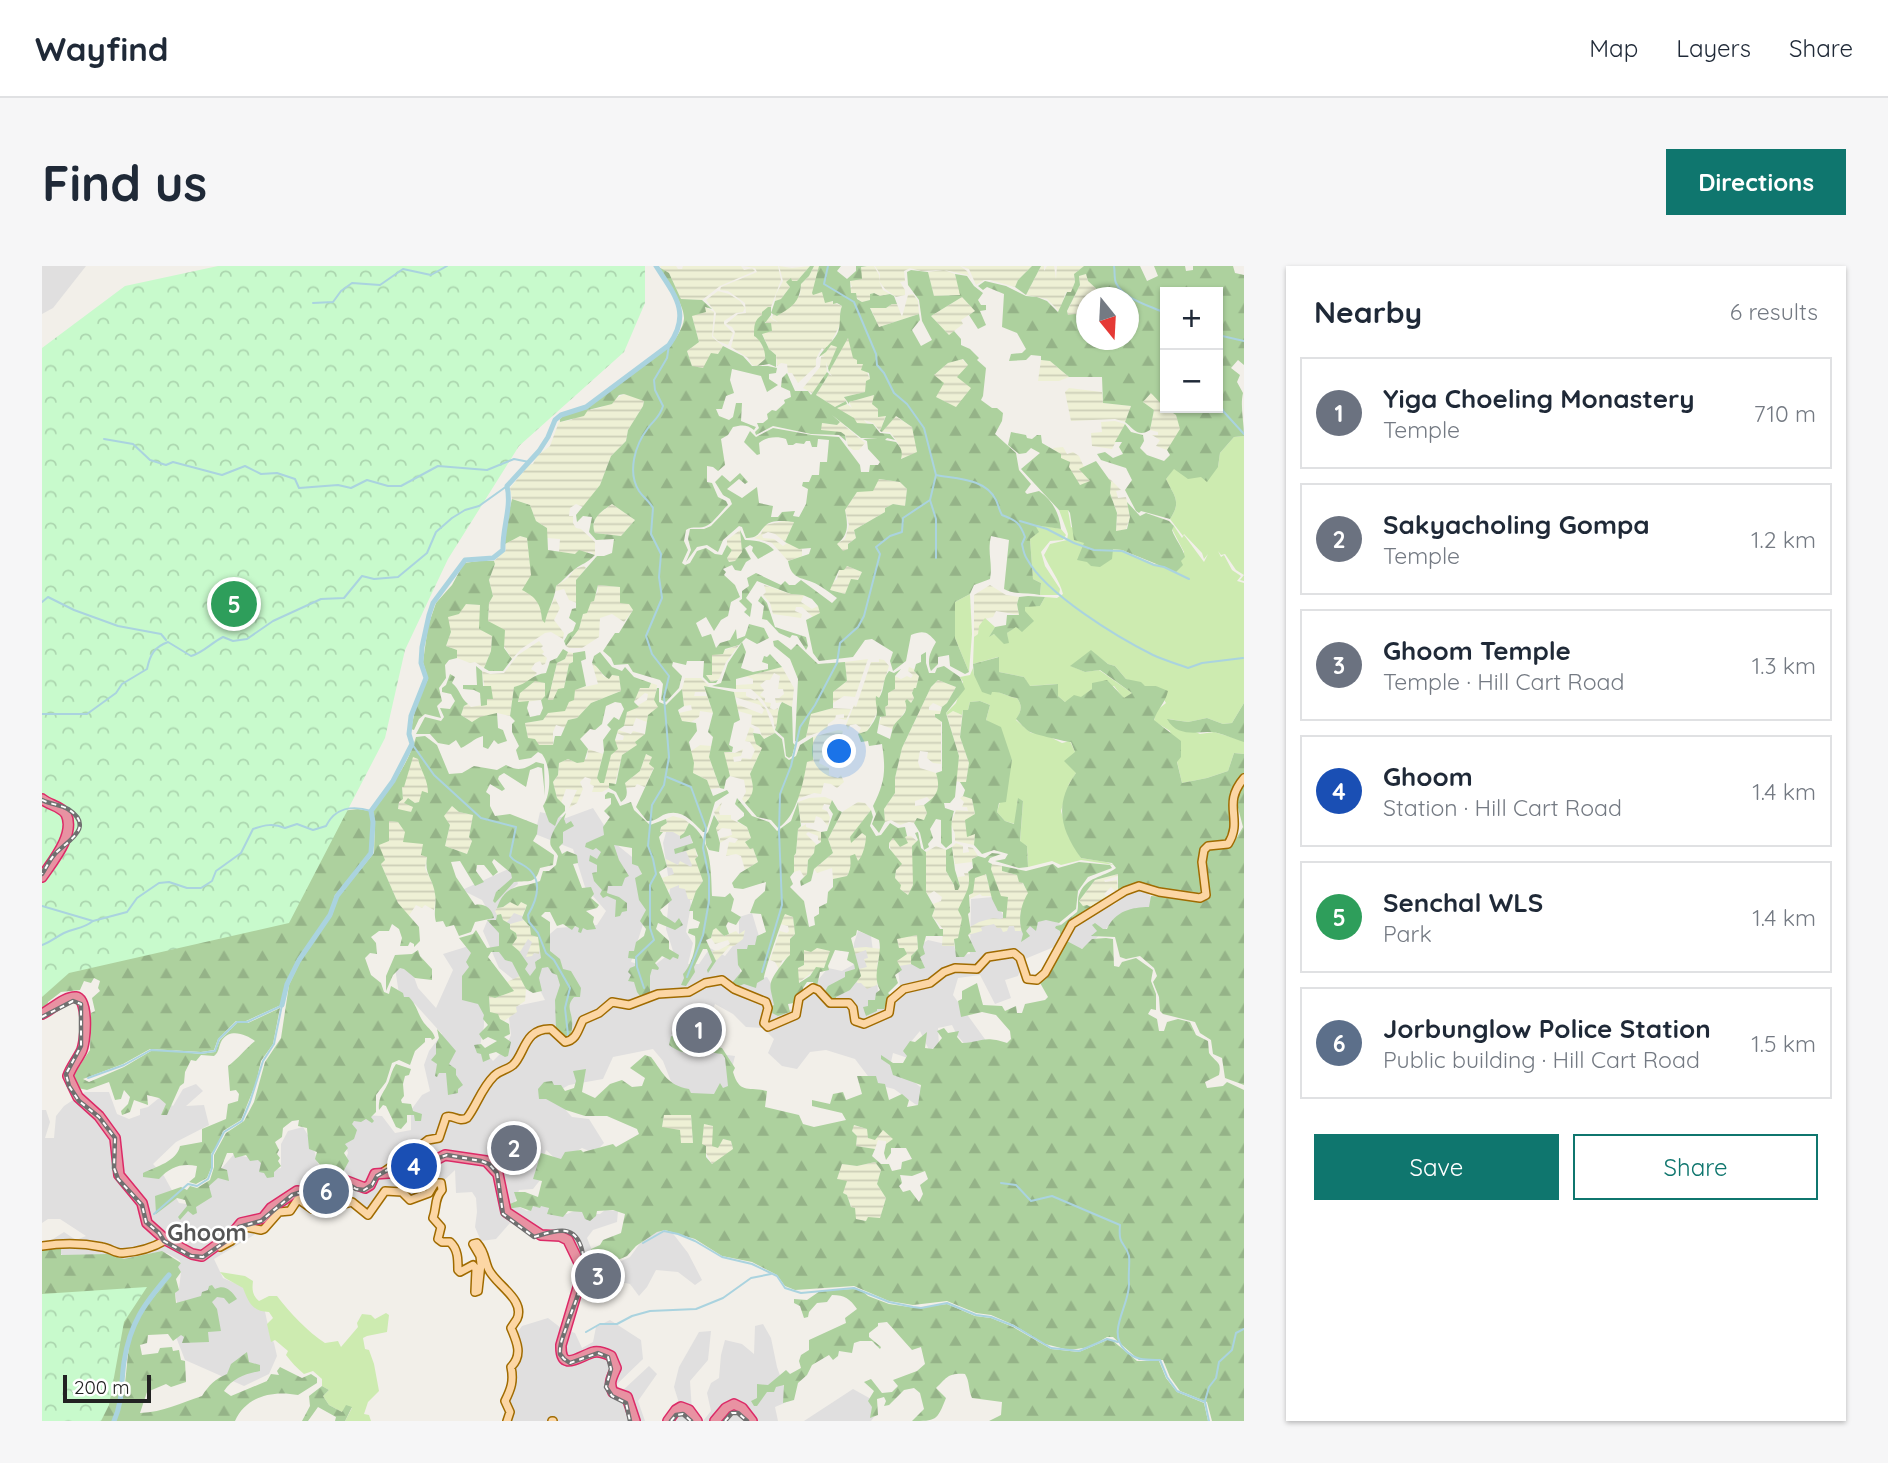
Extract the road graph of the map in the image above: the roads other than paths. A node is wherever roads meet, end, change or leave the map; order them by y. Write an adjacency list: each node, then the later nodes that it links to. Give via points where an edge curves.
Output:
1 (1244, 778): 5 (main road, via 1235,794 1238,831 1228,844 1208,846 1202,855 1206,895 1200,898 1139,886 1125,891 1072,924 1037,981 1027,979 1017,955 988,957 977,969 955,968 930,983 901,991 891,1000 889,1013 864,1024 855,1021 849,1003 833,1004 813,988 799,998 796,1015 768,1027 764,1000 722,980 688,993 654,995 629,1005 612,1002 583,1020 570,1041 551,1029 539,1031 524,1044 514,1064 488,1082 467,1118 446,1117 439,1138 403,1150)
2 (42, 799): 3 (highway, via 65,813 67,820 66,840)
3 (42, 877)
4 (42, 1014): 6 (highway, via 75,997 86,1007 82,1050 68,1076 78,1097 116,1138 120,1180 142,1203 147,1223)
5 (382, 1173): 8 (highway, via 375,1174 365,1188 344,1180 317,1193 296,1191 263,1219 241,1223); 10 (highway, via 415,1171 445,1155 493,1166 506,1213 541,1235 568,1240 582,1265 561,1345 563,1356 571,1361 594,1352 611,1356 616,1368 611,1386 627,1397)
6 (166, 1240): 7 (main road, via 124,1253 83,1244); 8 (highway)
7 (42, 1246)
8 (202, 1256): 9 (main road, via 205,1259 246,1227 264,1229 298,1199 312,1209 324,1202 337,1206 352,1202 368,1215 385,1191 402,1192 410,1200 441,1183 433,1218 441,1227 438,1239 454,1246 460,1272 473,1265 476,1269 475,1292 481,1264 473,1244 477,1243 498,1284 513,1294 516,1304 517,1318 511,1328 519,1356 511,1367)
9 (507, 1421)
10 (635, 1421)
11 (668, 1421): 12 (highway, via 681,1407)
12 (697, 1421)
13 (715, 1421): 14 (highway, via 734,1404)
14 (752, 1421)

